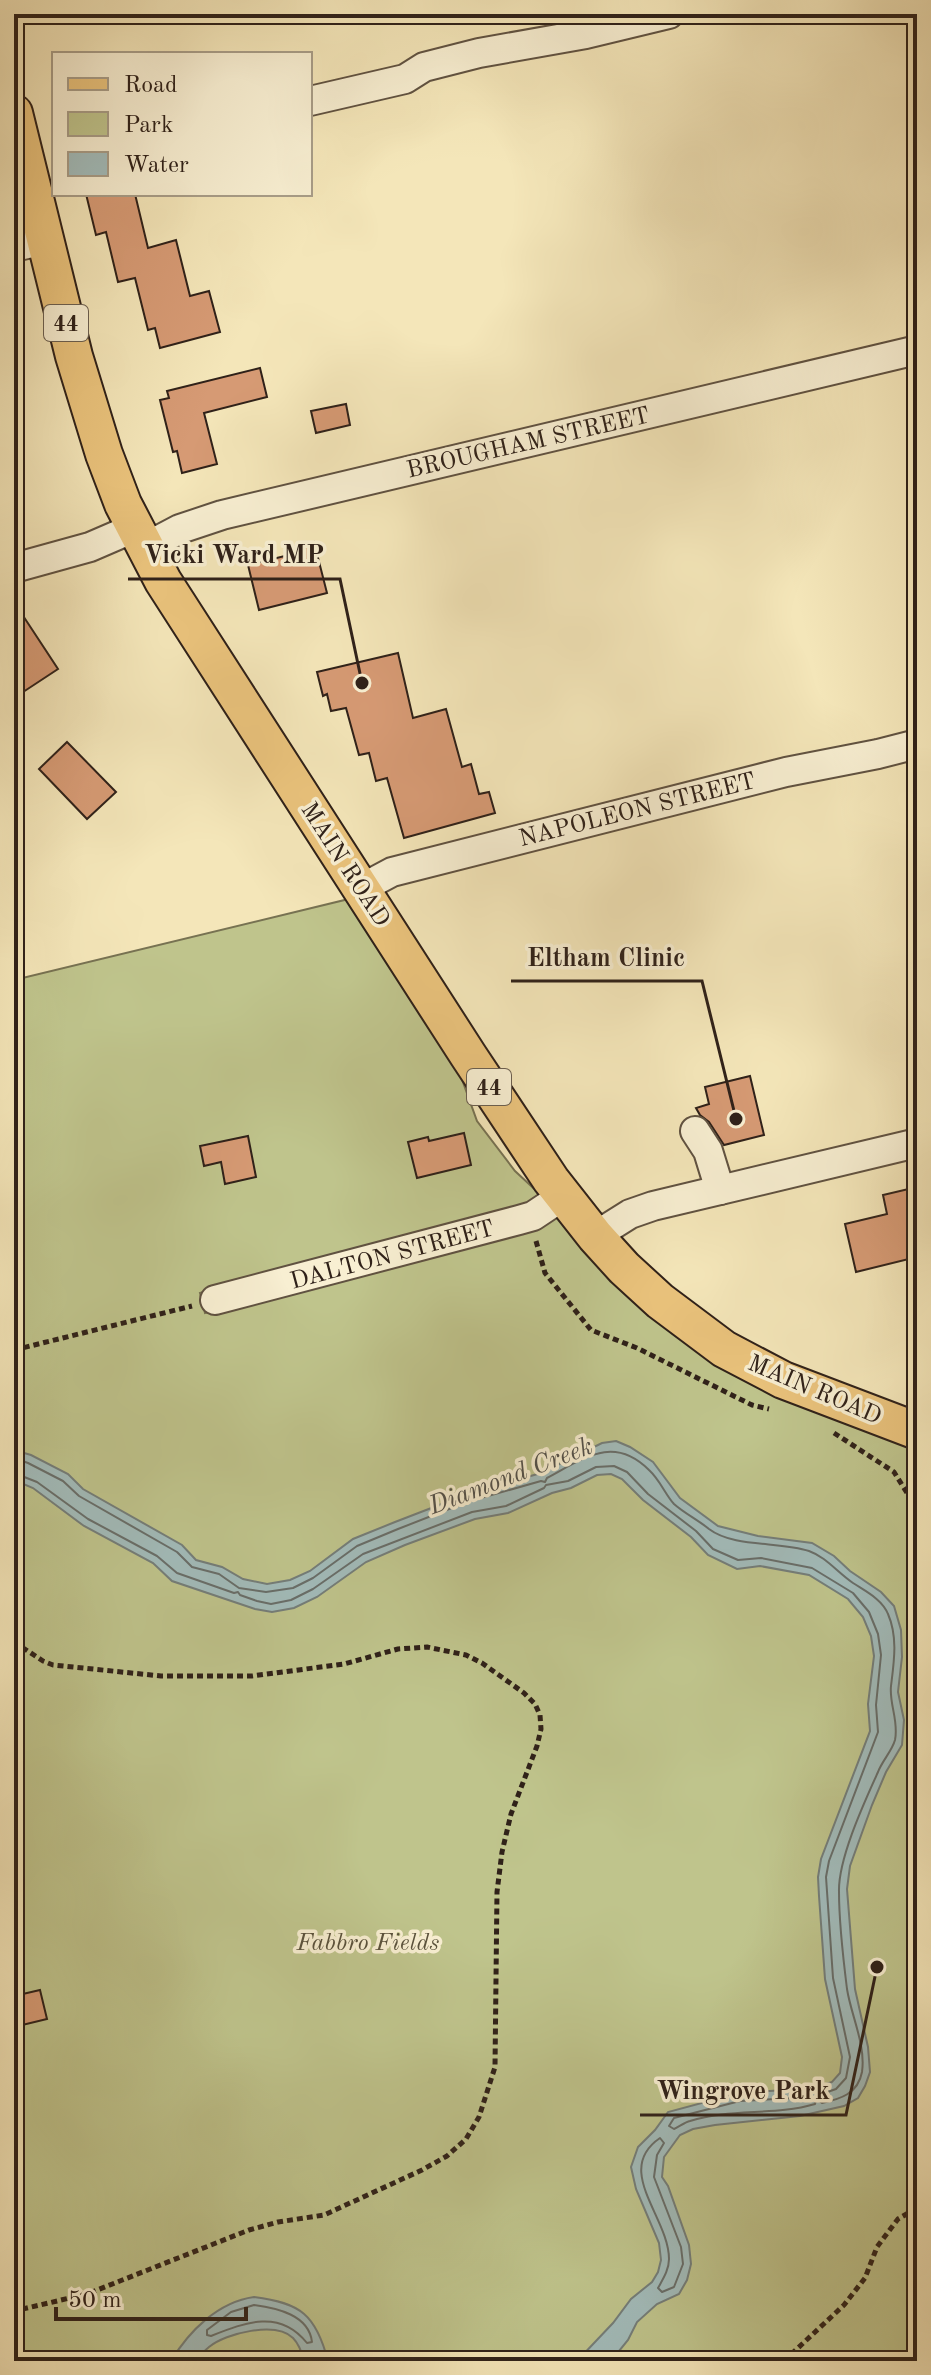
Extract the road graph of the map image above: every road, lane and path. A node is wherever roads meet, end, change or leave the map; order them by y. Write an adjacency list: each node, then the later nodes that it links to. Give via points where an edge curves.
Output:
1 (669, 14): 2 (street, via 479,53 424,67 405,79)
2 (312, 101)
3 (14, 113): 4 (main road, MAIN ROAD / 44)
4 (30, 244): 6 (main road, MAIN ROAD / 44)
5 (917, 350): 6 (street, BROUGHAM STREET)
6 (139, 538): 7 (street, BROUGHAM STREET); 9 (main road, MAIN ROAD / 44)
7 (14, 568)
8 (917, 744): 9 (street, NAPOLEON STREET, via 392,872)
9 (362, 888): 13 (main road, MAIN ROAD / 44)
10 (695, 1131): 12 (street, via 708,1151)
11 (917, 1143): 12 (street)
12 (720, 1190): 14 (street, via 630,1214)
13 (563, 1196): 14 (main road, MAIN ROAD / 44); 15 (street, DALTON STREET, via 533,1216)
14 (595, 1236): 17 (main road, MAIN ROAD / 44, via 660,1301 724,1349 783,1380)
15 (215, 1300): 16 (path)
16 (14, 1350)
17 (917, 1431)
18 (14, 1642): 20 (path, via 53,1665 161,1676 286,1672 413,1646 457,1652 524,1693 535,1704 541,1729 502,1852 495,2067 466,2139 422,2170 324,2215 249,2230 87,2294)
19 (917, 2208): 21 (path, via 898,2219 844,2305)
20 (14, 2311)
21 (784, 2361)

